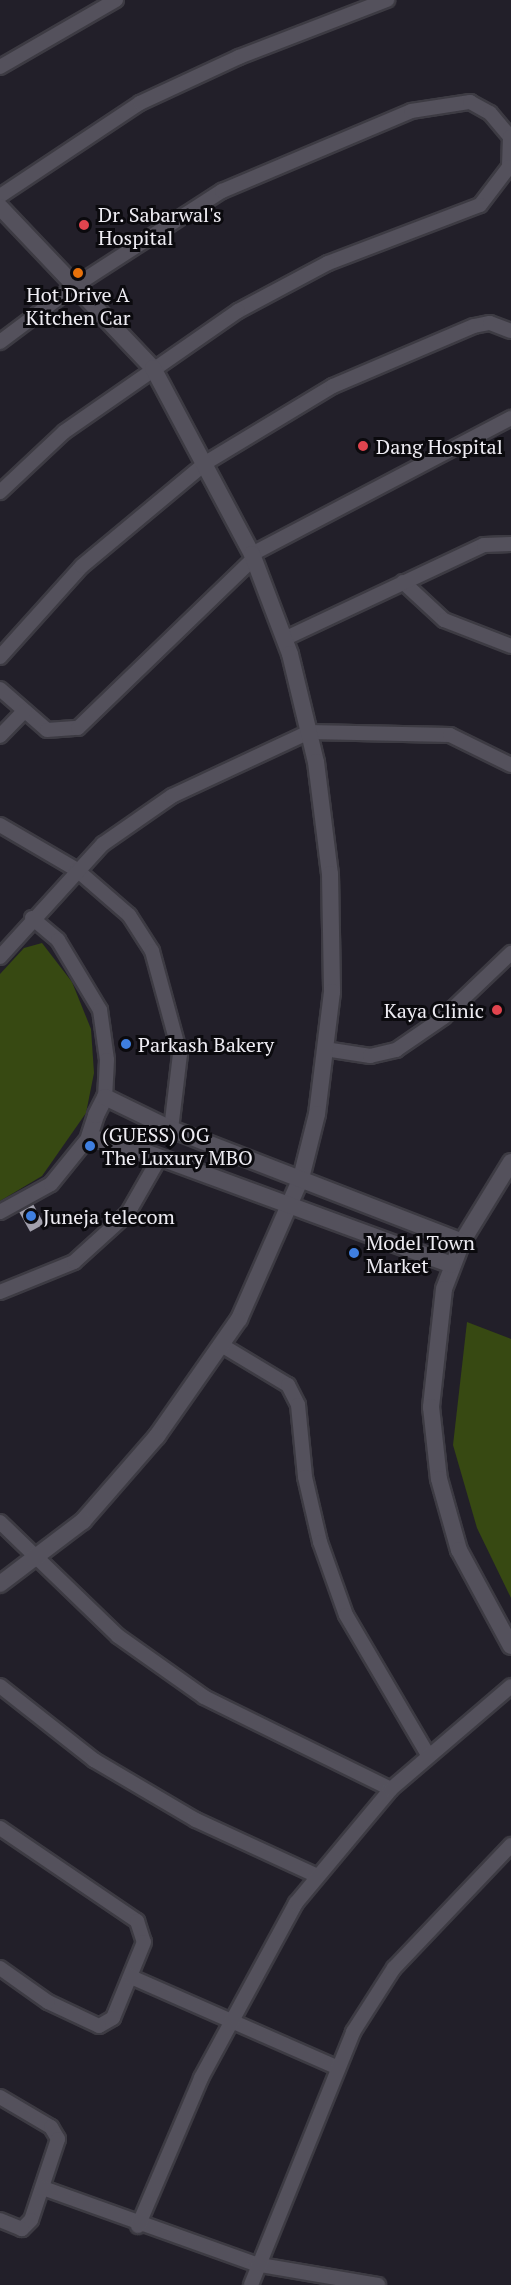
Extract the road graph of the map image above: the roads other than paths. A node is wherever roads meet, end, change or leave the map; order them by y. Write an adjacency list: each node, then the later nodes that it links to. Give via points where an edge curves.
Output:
1 (116, 0): 3 (street)
2 (387, 0): 5 (street, via 239,57 140,103)
3 (0, 67)
4 (511, 137): 7 (street, via 490,113 470,102 411,111 222,191); 10 (street, via 509,166 480,205 328,263 238,311)
5 (0, 196)
6 (0, 207): 7 (street)
7 (76, 285): 9 (street); 10 (street)
8 (511, 331): 12 (street, via 490,323 474,326 333,386)
9 (0, 342)
10 (153, 368): 12 (street); 13 (street, via 64,432)
11 (511, 418): 15 (street)
12 (207, 462): 15 (street); 19 (street, via 82,566)
13 (0, 492)
14 (511, 544): 16 (street, via 484,545)
15 (252, 556): 17 (street); 21 (street, via 78,728 55,733)
16 (404, 582): 17 (street); 18 (street, via 444,620)
17 (284, 639): 22 (street)
18 (511, 646)
19 (0, 657)
20 (0, 689): 21 (street)
21 (24, 711): 23 (street)
22 (309, 732): 24 (street, via 450,735); 26 (street, via 172,796 103,844); 30 (street, via 330,874 332,992)
23 (0, 736)
24 (511, 765)
25 (0, 825): 26 (street)
26 (77, 870): 27 (street); 32 (street, via 129,915 152,951 180,1054)
27 (32, 918): 29 (street); 31 (street, via 58,940 100,1010 107,1060)
28 (511, 954): 30 (street, via 444,1017 396,1050 370,1056)
29 (1, 956)
30 (325, 1049): 36 (street)
31 (105, 1097): 32 (street); 33 (street)
32 (171, 1129): 36 (street)
33 (89, 1137): 34 (street); 38 (street, via 51,1184)
34 (160, 1157): 37 (street); 41 (street, via 128,1213 74,1262)
35 (511, 1162): 39 (street)
36 (301, 1178): 37 (street); 39 (street)
37 (291, 1206): 40 (street); 42 (street)
38 (0, 1212)
39 (462, 1242): 40 (street)
40 (452, 1265): 46 (street, via 434,1347 431,1407 439,1479 459,1550)
41 (0, 1292)
42 (223, 1346): 44 (street, via 157,1436 83,1521); 49 (street, via 288,1385 320,1542 346,1615)
43 (0, 1522): 44 (street)
44 (38, 1559): 45 (street); 50 (street, via 118,1636 204,1697)
45 (0, 1584)
46 (511, 1646)
47 (0, 1686): 53 (street, via 115,1772 196,1821)
48 (511, 1686): 49 (street)
49 (428, 1755): 50 (street)
50 (391, 1789): 53 (street)
51 (0, 1828): 55 (street, via 137,1922 144,1942)
52 (511, 1845): 57 (street, via 394,1968)
53 (317, 1876): 56 (street)
54 (0, 1968): 55 (street, via 48,2002 99,2026 112,2019)
55 (131, 1977): 56 (street)
56 (228, 2021): 57 (street); 61 (street)
57 (338, 2068): 62 (street)
58 (0, 2097): 59 (street, via 56,2132 57,2150)
59 (43, 2188): 60 (street, via 27,2226 14,2228); 61 (street)
60 (0, 2220)
61 (138, 2226): 62 (street)
62 (255, 2264): 63 (street); 64 (street)
63 (251, 2285)
64 (378, 2285)

